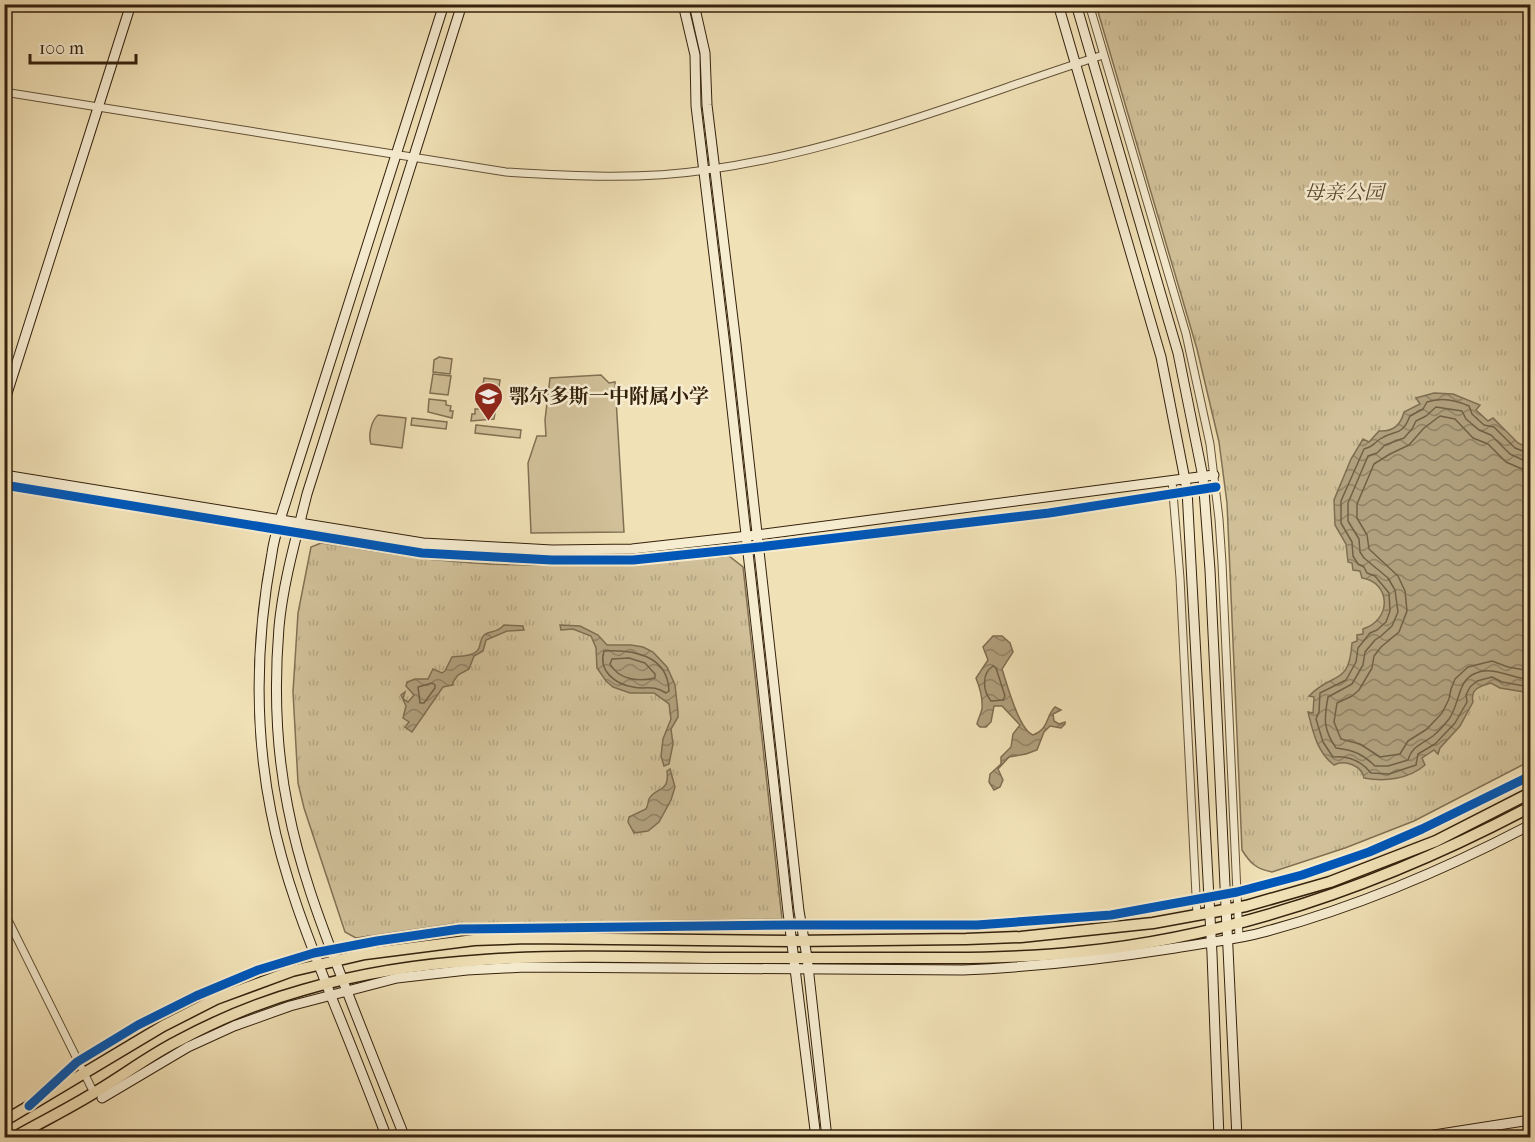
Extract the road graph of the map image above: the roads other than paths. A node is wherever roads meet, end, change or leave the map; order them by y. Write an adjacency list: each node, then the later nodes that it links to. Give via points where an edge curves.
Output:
1 (131, 4): 13 (street)
2 (444, 4): 14 (street)
3 (462, 4): 15 (street)
4 (682, 4): 17 (street, via 695,55)
5 (694, 4): 16 (street, via 705,53)
6 (1058, 4): 11 (street)
7 (1077, 4): 10 (street)
8 (1089, 4): 9 (street)
9 (1103, 55): 10 (street); 20 (street, via 1186,334)
10 (1092, 58): 11 (street); 21 (street, via 1178,353)
11 (1075, 64): 16 (street, via 854,138); 22 (street, via 1161,357)
12 (4, 92): 13 (street)
13 (97, 107): 14 (street); 18 (street)
14 (395, 154): 15 (street); 29 (street)
15 (414, 158): 17 (street, via 506,172 570,176); 30 (street)
16 (715, 169): 17 (street); 33 (street)
17 (704, 171): 34 (street)
18 (4, 403)
19 (4, 475): 29 (street)
20 (1214, 476): 21 (street); 25 (street)
21 (1203, 477): 22 (street); 26 (street)
22 (1185, 479): 23 (street); 27 (street)
23 (1172, 481): 28 (street); 33 (street)
24 (4, 485): 31 (street)
25 (1216, 487): 26 (street); 41 (street)
26 (1204, 488): 27 (street); 42 (street)
27 (1187, 490): 28 (street); 43 (street)
28 (1174, 493): 35 (street, via 1049,513); 44 (street)
29 (281, 519): 30 (street); 31 (street)
30 (300, 522): 32 (street); 34 (street, via 423,543 552,550 632,549)
31 (278, 529): 32 (street); 60 (street, via 262,624 258,692 262,753 285,871)
32 (298, 532): 36 (street, via 422,553 552,560 633,560); 59 (street, via 279,626 279,751 302,868)
33 (757, 535): 34 (street); 35 (street)
34 (746, 536): 36 (street)
35 (759, 547): 36 (street); 52 (street)
36 (748, 548): 51 (street)
37 (1530, 776): 41 (street, via 1368,852)
38 (1530, 794): 45 (main road, via 1402,856 1330,882)
39 (1530, 807): 50 (main road, via 1376,880)
40 (1530, 825): 55 (street, via 1386,893)
41 (1237, 892): 42 (street); 45 (street)
42 (1225, 895): 43 (street); 46 (street)
43 (1209, 898): 44 (street); 48 (street)
44 (1197, 900): 49 (street); 52 (street, via 1111,915 977,925)
45 (1238, 907): 46 (main road); 50 (street)
46 (1226, 910): 48 (main road); 53 (street)
47 (4, 912): 69 (street)
48 (1210, 912): 49 (main road); 54 (street)
49 (1197, 915): 57 (main road, via 1021,938)
50 (1238, 923): 53 (main road); 55 (street)
51 (790, 925): 52 (street); 57 (street); 59 (street, via 460,929)
52 (801, 925): 57 (street)
53 (1226, 926): 54 (main road); 56 (street)
54 (1211, 930): 58 (street); 62 (main road, via 1113,948 1026,956)
55 (1239, 937): 56 (street)
56 (1226, 939): 58 (street); 83 (street)
57 (797, 940): 61 (main road, via 474,940); 62 (street); 64 (street)
58 (1212, 942): 62 (street, via 1020,968 963,970); 82 (street)
59 (331, 950): 60 (street); 61 (street)
60 (314, 953): 63 (street); 69 (street, via 258,970 196,996)
61 (335, 960): 63 (main road); 65 (street)
62 (807, 962): 64 (main road); 81 (street)
63 (319, 964): 66 (street); 70 (main road, via 216,999 163,1026)
64 (795, 964): 65 (main road, via 618,957 468,960); 67 (street, via 466,970 397,978); 80 (street)
65 (343, 980): 66 (main road); 67 (street)
66 (327, 984): 68 (street); 71 (main road, via 224,1017 174,1043)
67 (347, 991): 68 (street); 79 (street)
68 (331, 995): 71 (street, via 234,1026); 78 (street)
69 (77, 1062): 70 (street); 72 (street)
70 (84, 1075): 71 (street); 72 (main road)
71 (98, 1096): 73 (main road)
72 (29, 1106): 74 (main road)
73 (64, 1110): 76 (main road); 77 (main road)
74 (4, 1119)
75 (1530, 1120): 84 (street)
76 (13, 1137)
77 (24, 1137)
78 (387, 1137)
79 (405, 1137)
80 (816, 1137)
81 (827, 1137)
82 (1219, 1137)
83 (1237, 1137)
84 (1415, 1137)

